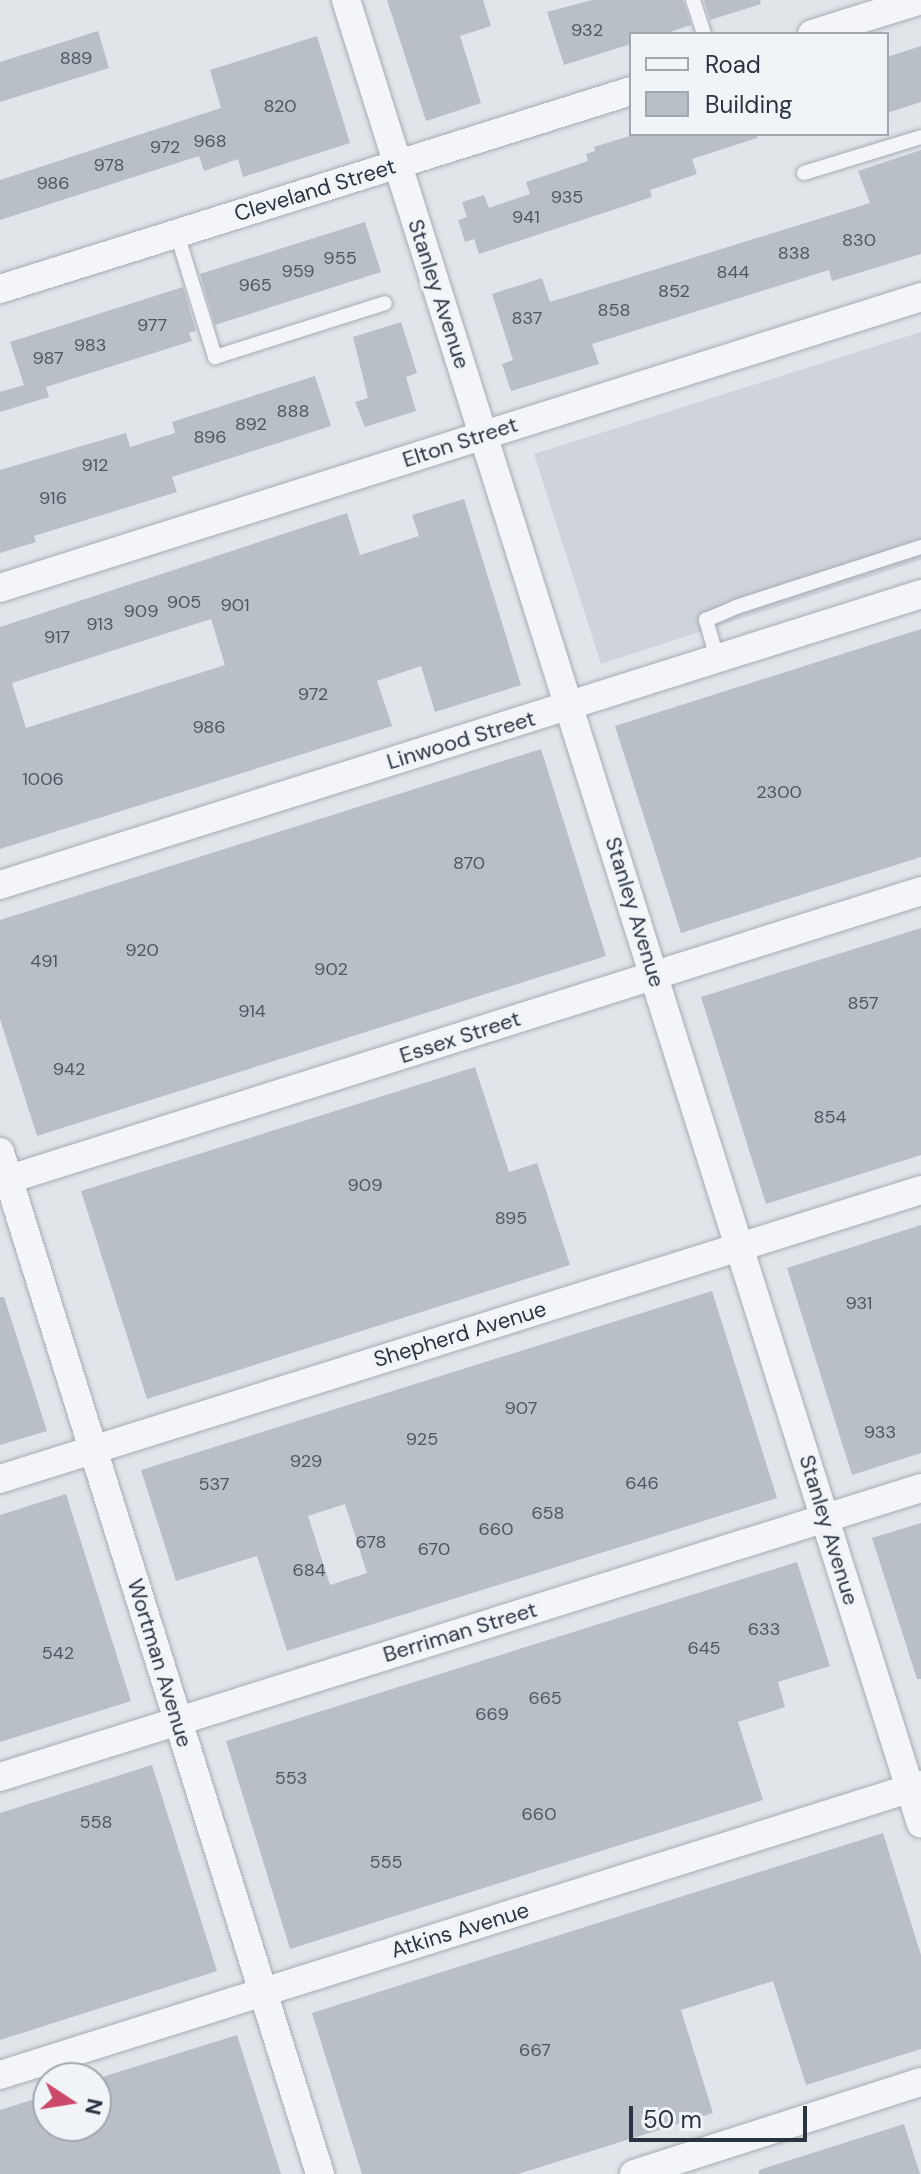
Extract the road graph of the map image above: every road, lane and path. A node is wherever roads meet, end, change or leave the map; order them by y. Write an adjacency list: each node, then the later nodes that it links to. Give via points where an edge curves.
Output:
1 (346, 0): 8 (street, Stanley Avenue)
2 (693, 0): 4 (lane)
3 (921, 1): 5 (street)
4 (703, 32)
5 (819, 32)
6 (629, 92): 8 (street, Cleveland Street)
7 (921, 137): 9 (lane)
8 (398, 164): 10 (street, Cleveland Street); 14 (street, Stanley Avenue)
9 (804, 173)
10 (177, 234): 11 (street, Cleveland Street); 13 (lane, via 215,357)
11 (0, 289)
12 (921, 297): 14 (street, Elton Street)
13 (385, 303)
14 (483, 435): 16 (street, Elton Street); 19 (street, Stanley Avenue)
15 (921, 547): 18 (lane, via 706,620)
16 (0, 588)
17 (921, 594): 18 (street, Linwood Street)
18 (717, 658): 19 (street, Linwood Street)
19 (570, 705): 20 (street, Linwood Street); 22 (street, Stanley Avenue)
20 (0, 885)
21 (921, 891): 22 (street, Essex Street)
22 (655, 975): 23 (street, Essex Street); 25 (street, Stanley Avenue)
23 (3, 1171): 26 (street, Wortman Avenue)
24 (921, 1190): 25 (street, Shepherd Avenue)
25 (740, 1247): 26 (street, Shepherd Avenue); 29 (street, Stanley Avenue)
26 (94, 1450): 27 (street, Shepherd Avenue); 30 (street, Wortman Avenue)
27 (0, 1479)
28 (921, 1488): 29 (street, Berriman Street)
29 (825, 1518): 30 (street, Berriman Street); 32 (street, Stanley Avenue)
30 (178, 1721): 31 (street, Berriman Street); 34 (street, Wortman Avenue)
31 (0, 1777)
32 (915, 1787): 33 (street, Stanley Avenue); 34 (street, Atkins Avenue)
33 (921, 1824)
34 (264, 1992): 35 (street, Atkins Avenue); 37 (street, Wortman Avenue)
35 (0, 2075)
36 (921, 2082): 38 (street)
37 (320, 2174)
38 (634, 2174)

